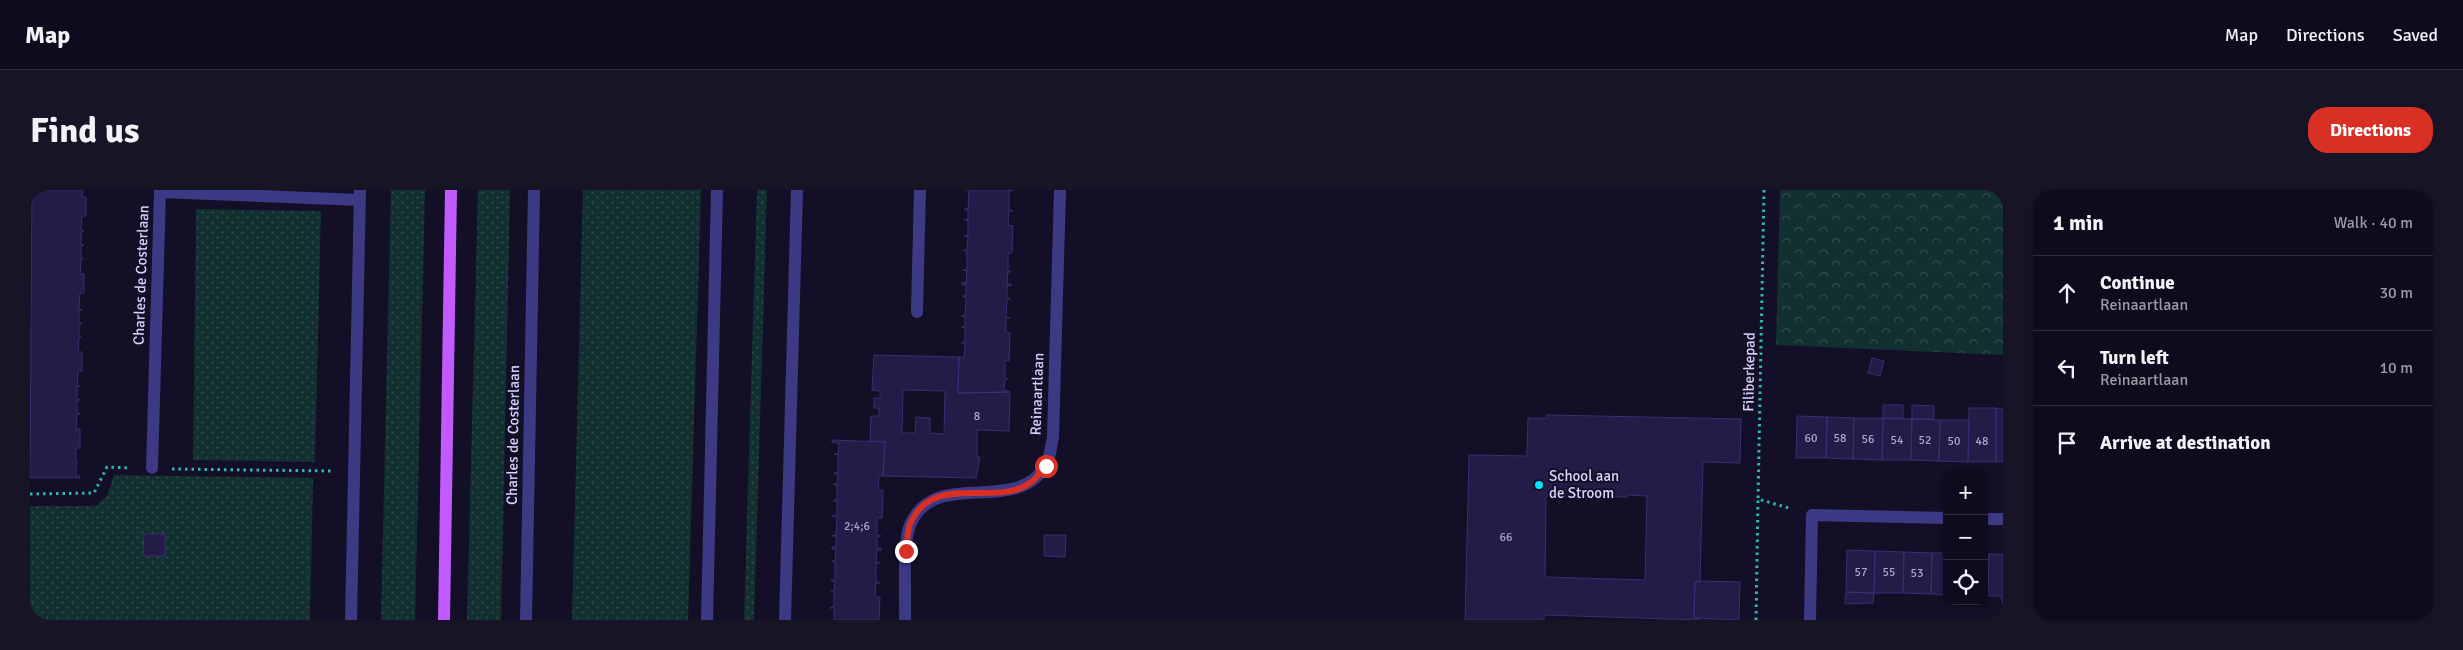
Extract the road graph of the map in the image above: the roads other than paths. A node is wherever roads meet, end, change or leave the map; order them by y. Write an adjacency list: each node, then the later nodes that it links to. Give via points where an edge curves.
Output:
1 (451, 190): 14 (main road)
2 (534, 190): 15 (street, Charles de Costerlaan)
3 (717, 190): 16 (street)
4 (797, 190): 17 (street)
5 (920, 190): 8 (street)
6 (1060, 190): 18 (street, Reinaartlaan, via 1053,437 1046,466 1030,483 1006,492 948,494 923,505 910,525 906,551)
7 (360, 195): 9 (street, Charles de Costerlaan, via 160,192); 13 (street, Charles de Costerlaan)
8 (917, 312)
9 (152, 468)
10 (1943, 518): 19 (street, via 1812,515)
11 (1988, 519): 12 (street)
12 (2003, 519)
13 (351, 620)
14 (444, 620)
15 (526, 620)
16 (707, 620)
17 (785, 620)
18 (905, 620)
19 (1810, 620)

